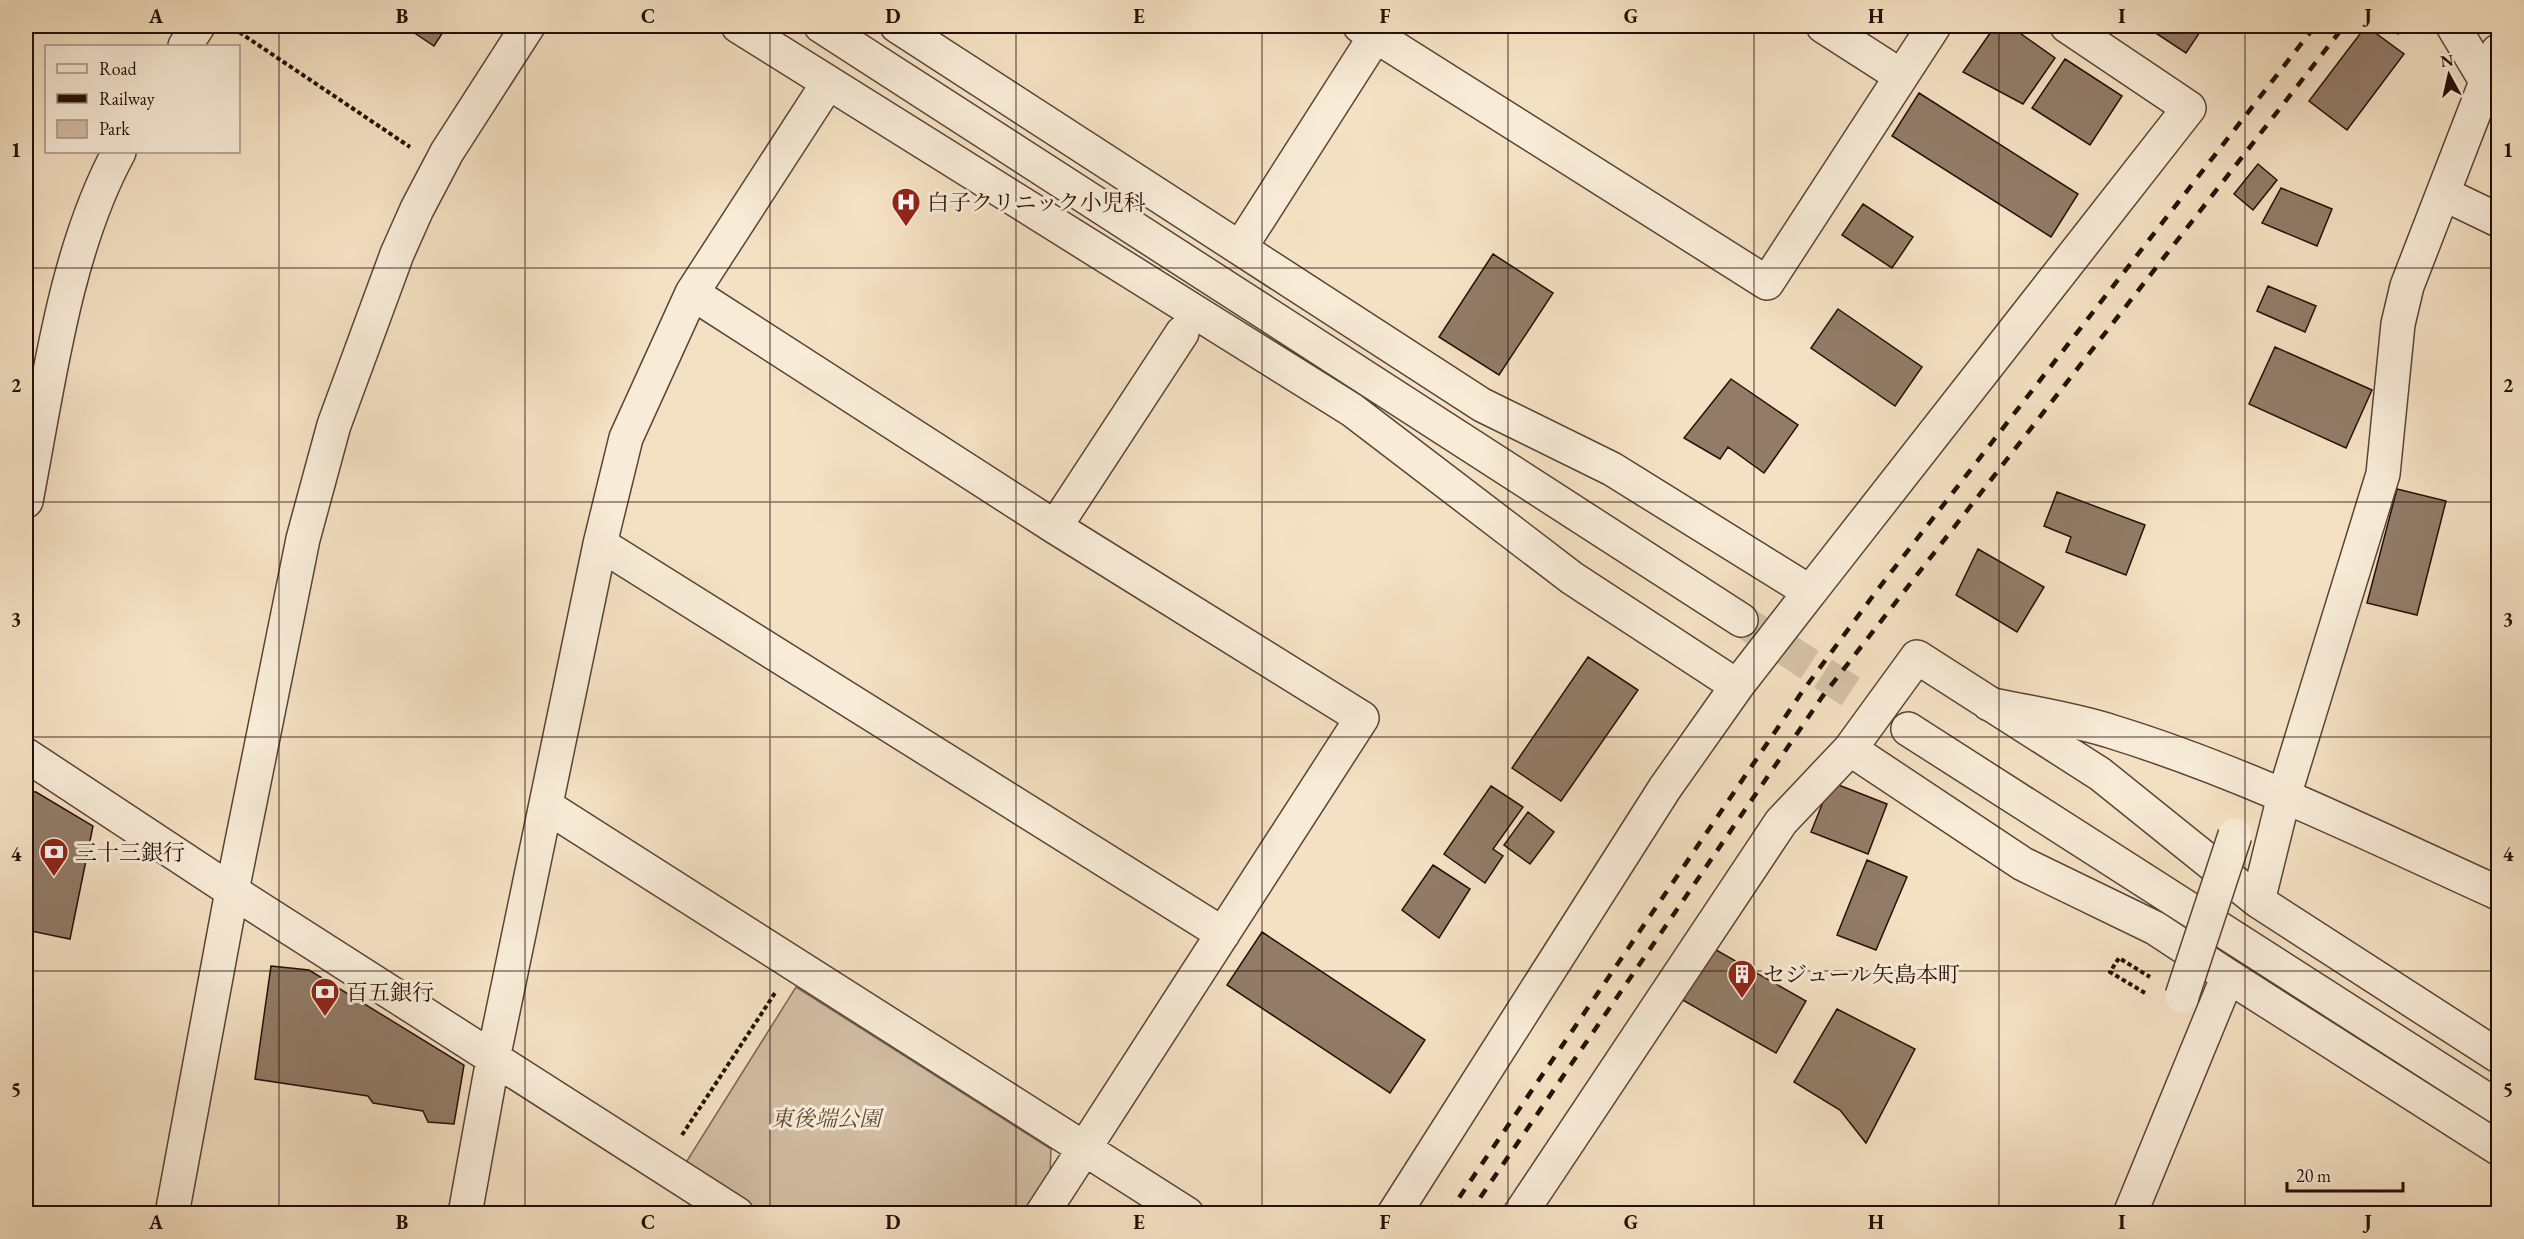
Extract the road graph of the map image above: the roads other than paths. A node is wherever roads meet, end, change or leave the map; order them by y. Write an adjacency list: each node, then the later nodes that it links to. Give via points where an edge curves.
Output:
1 (198, 26): 11 (street)
2 (528, 26): 35 (street, via 447,152 417,209 334,425 303,539)
3 (738, 26): 27 (street, via 1352,410 1572,578)
4 (821, 26): 26 (street)
5 (897, 26): 19 (street)
6 (1823, 26): 13 (street)
7 (1934, 26): 13 (street)
8 (2067, 26): 25 (street, via 2189,108)
9 (2453, 26): 14 (street)
10 (1368, 30): 13 (street, via 1767,283); 19 (street)
11 (186, 45)
12 (2499, 51): 14 (street)
13 (1901, 76)
14 (2486, 81): 17 (street)
15 (819, 98): 20 (street)
16 (118, 153): 22 (street, via 88,223 64,310)
17 (2444, 194): 18 (street); 32 (street, via 2407,286 2398,324 2383,474)
18 (2499, 220)
19 (1240, 248): 25 (street, via 1482,405 1612,469)
20 (692, 293): 23 (street); 24 (street, via 626,438)
21 (1182, 333): 23 (street)
22 (26, 501)
23 (1055, 526): 38 (street, via 1362,718)
24 (600, 544): 33 (street); 38 (street)
25 (1810, 592): 27 (street)
26 (1741, 620)
27 (1737, 686): 51 (street, via 1665,788)
28 (1989, 704): 30 (street, via 1917,657); 32 (street, via 2111,731); 37 (street, via 2100,774)
29 (1908, 729): 43 (street)
30 (1850, 749): 39 (street, via 2022,864 2155,928); 52 (street, via 1781,822)
31 (26, 755): 35 (street)
32 (2284, 796): 36 (street); 37 (street)
33 (546, 806): 42 (street); 44 (street)
34 (2235, 835): 40 (street, bridge)
35 (232, 891): 42 (street); 46 (street)
36 (2499, 893)
37 (2258, 901): 41 (street)
38 (1223, 934): 44 (street)
39 (2228, 976): 45 (street); 53 (street)
40 (2182, 996)
41 (2499, 1056)
42 (493, 1059): 47 (street); 48 (street)
43 (2499, 1107)
44 (1083, 1147): 49 (street); 50 (street)
45 (2499, 1148)
46 (171, 1214)
47 (465, 1214)
48 (737, 1214)
49 (1042, 1214)
50 (1187, 1214)
51 (1394, 1214)
52 (1520, 1214)
53 (2130, 1214)

